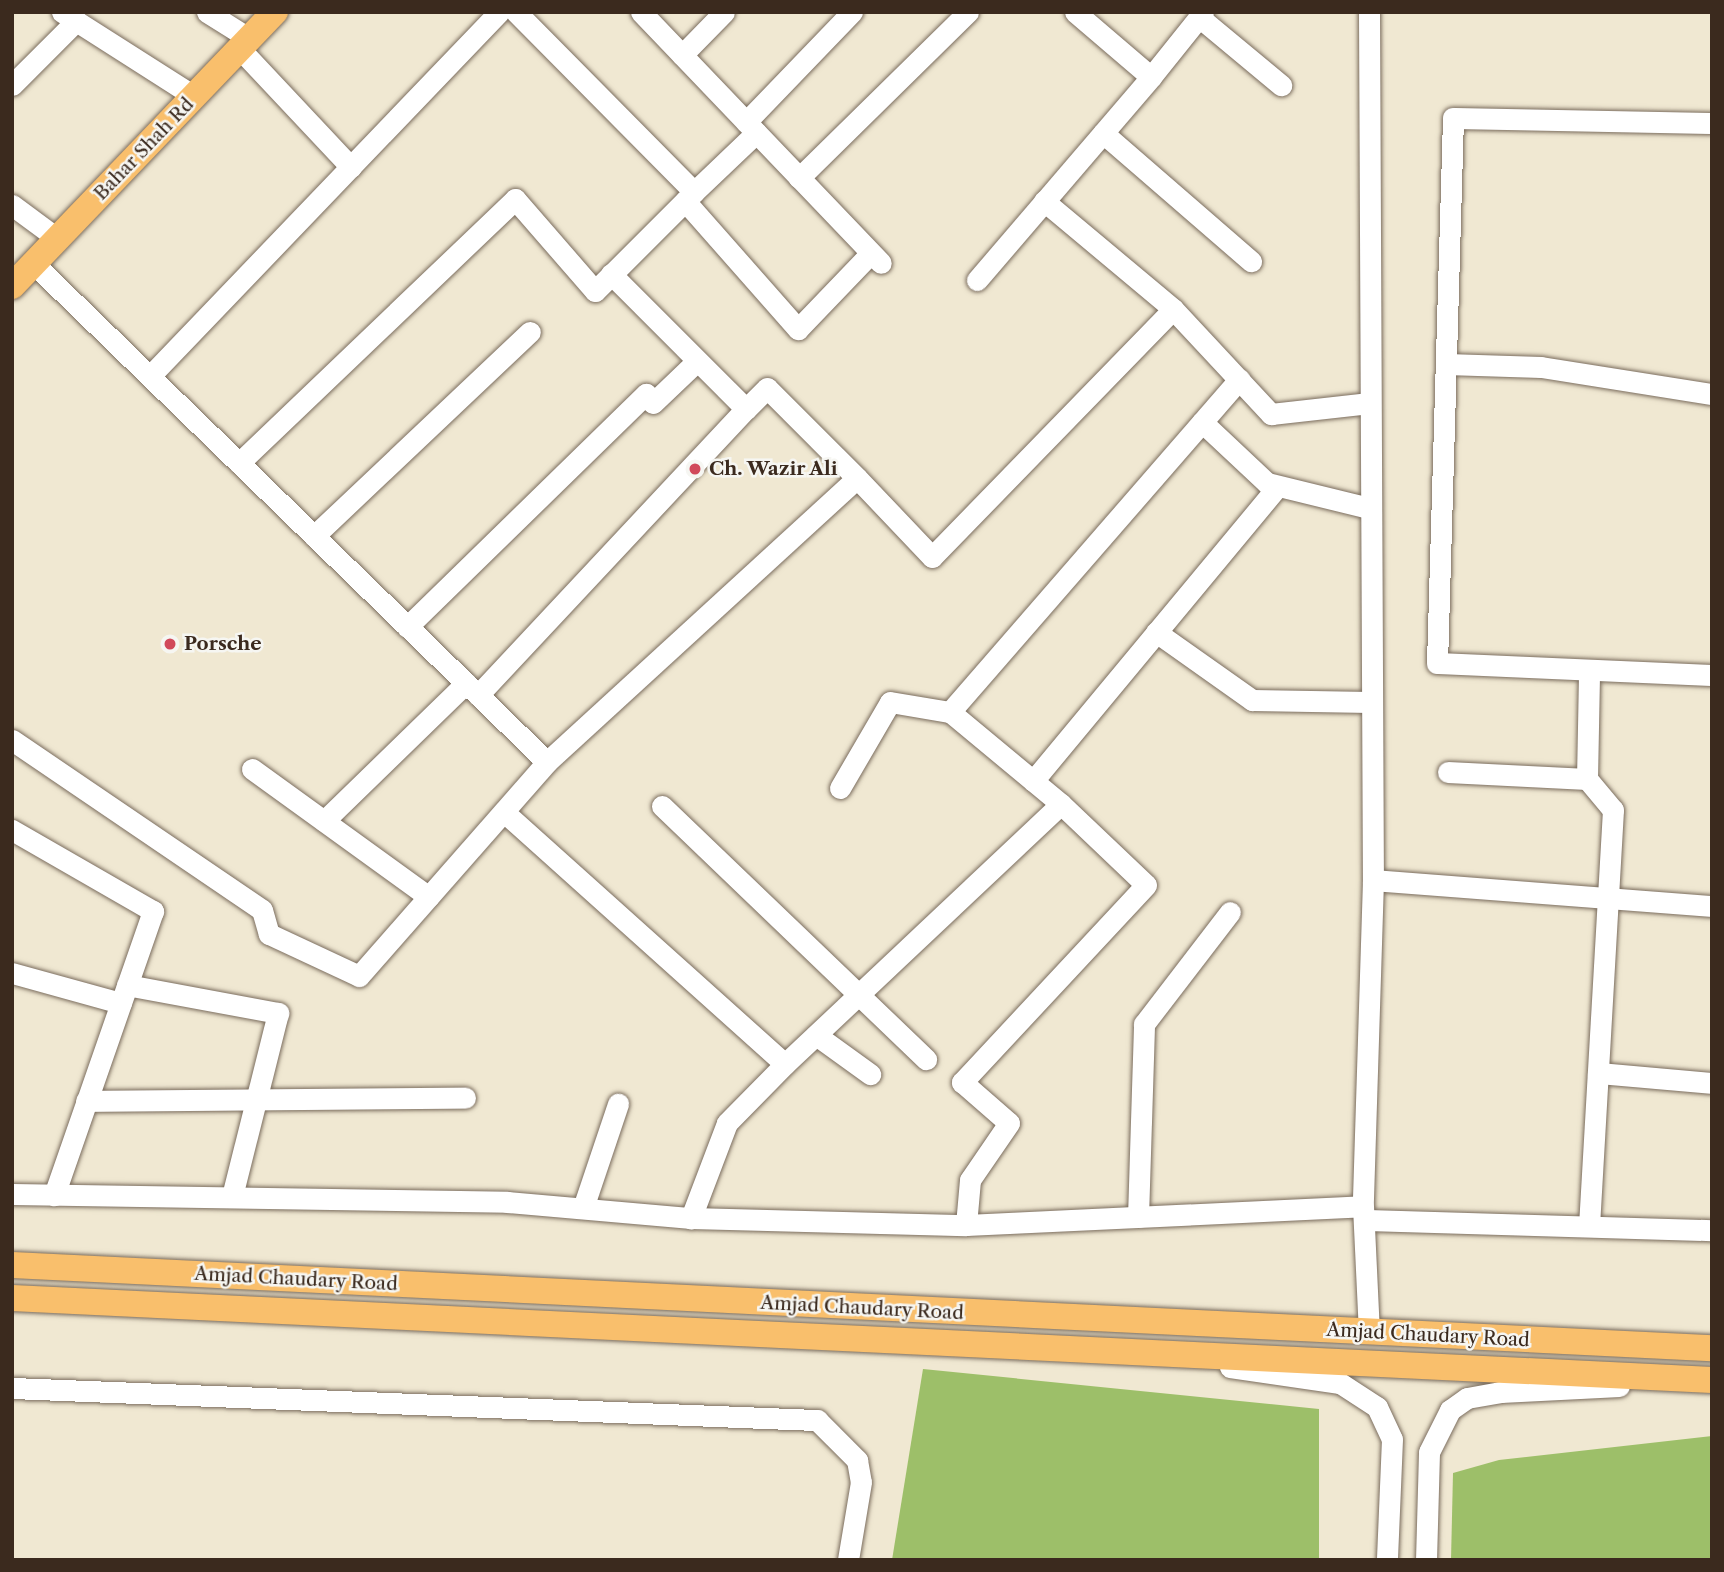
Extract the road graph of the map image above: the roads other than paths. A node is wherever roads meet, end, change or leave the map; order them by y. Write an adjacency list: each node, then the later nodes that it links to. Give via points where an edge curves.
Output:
1 (207, 12): 13 (street)
2 (275, 12): 13 (main road, Bahar Shah Rd)
3 (499, 12): 22 (street)
4 (516, 12): 24 (street)
5 (641, 12): 14 (street)
6 (724, 12): 14 (street)
7 (852, 12): 20 (street)
8 (968, 12): 23 (street)
9 (1075, 12): 15 (street)
10 (1368, 12): 40 (street)
11 (1201, 15): 15 (street); 17 (street)
12 (69, 17): 16 (street); 18 (street)
13 (245, 44): 18 (main road, Bahar Shah Rd); 22 (street)
14 (682, 55): 20 (street)
15 (1151, 77): 21 (street)
16 (12, 85)
17 (1281, 85)
18 (194, 96): 27 (main road, Bahar Shah Rd)
19 (1712, 123): 36 (street, via 1453,118)
20 (751, 127): 23 (street); 24 (street)
21 (1103, 133): 25 (street); 28 (street)
22 (351, 167): 37 (street)
23 (799, 178): 24 (street, via 876,258 798,329)
24 (690, 197): 30 (street)
25 (1044, 201): 31 (street); 33 (street)
26 (12, 205): 27 (street)
27 (58, 239): 29 (main road, Bahar Shah Rd)
28 (1251, 261)
29 (34, 264): 32 (main road, Bahar Shah Rd); 37 (street)
30 (611, 274): 35 (street); 43 (street, via 594,291 516,199)
31 (977, 280)
32 (12, 286)
33 (1173, 309): 38 (street); 44 (street, via 932,557)
34 (530, 332): 47 (street)
35 (697, 361): 41 (street); 48 (street, via 653,403 646,394)
36 (1446, 364): 39 (street, via 1541,367); 50 (street, via 1437,663)
37 (150, 376): 43 (street)
38 (1239, 379): 40 (street, via 1271,414); 42 (street)
39 (1712, 394)
40 (1369, 403): 46 (street)
41 (746, 409): 44 (street, via 767,387); 52 (street)
42 (1202, 422): 45 (street); 54 (street)
43 (239, 463): 47 (street)
44 (857, 478): 56 (street)
45 (1277, 487): 46 (street); 49 (street)
46 (1369, 508): 53 (street)
47 (314, 536): 48 (street)
48 (407, 626): 52 (street)
49 (1156, 632): 53 (street, via 1252,700); 60 (street)
50 (1589, 670): 51 (street); 59 (street)
51 (1712, 675)
52 (472, 689): 56 (street); 65 (street)
53 (1370, 702): 67 (street)
54 (950, 712): 60 (street); 61 (street, via 890,702)
55 (12, 740): 68 (street, via 262,910 270,934 359,976)
56 (547, 762): 64 (street)
57 (252, 769): 65 (street)
58 (1448, 772): 59 (street)
59 (1587, 779): 69 (street, via 1613,810)
60 (1033, 780): 62 (street)
61 (840, 788)
62 (1061, 804): 74 (street); 92 (street, via 1146,885 962,1082 1009,1123 970,1180)
63 (662, 806): 74 (street)
64 (504, 812): 68 (street); 77 (street)
65 (324, 821): 68 (street)
66 (12, 830): 73 (street, via 153,911)
67 (1373, 880): 69 (street); 89 (street)
68 (429, 897)
69 (1609, 898): 70 (street); 78 (street)
70 (1712, 906)
71 (1230, 912): 90 (street, via 1144,1024)
72 (12, 973): 73 (street)
73 (124, 994): 81 (street, via 278,1013); 83 (street)
74 (859, 995): 75 (street); 76 (street)
75 (816, 1035): 77 (street); 79 (street)
76 (926, 1059)
77 (785, 1064): 91 (street, via 727,1123)
78 (1598, 1073): 80 (street); 93 (street)
79 (870, 1074)
80 (1712, 1083)
81 (253, 1098): 82 (street); 83 (street); 87 (street)
82 (465, 1098)
83 (86, 1101): 86 (street)
84 (618, 1104): 88 (street)
85 (12, 1194): 86 (street)
86 (54, 1195): 87 (street)
87 (232, 1196): 88 (street)
88 (584, 1205): 91 (street)
89 (1365, 1213): 90 (street); 93 (street); 97 (street)
90 (1138, 1217): 92 (street)
91 (691, 1218): 92 (street)
92 (966, 1225)
93 (1588, 1226): 94 (street)
94 (1712, 1230)
95 (12, 1265): 97 (main road, Amjad Chaudary Road)
96 (12, 1298): 98 (main road, Amjad Chaudary Road)
97 (1369, 1333): 99 (main road, Amjad Chaudary Road)
98 (1087, 1348): 100 (main road, Amjad Chaudary Road); 103 (street, via 1340,1382 1362,1392 1392,1439)
99 (1712, 1348)
100 (1712, 1380): 104 (street, via 1467,1398 1435,1430 1429,1452)
101 (12, 1388): 102 (street, via 817,1420 857,1461 862,1482)
102 (848, 1560)
103 (1387, 1560)
104 (1426, 1560)

